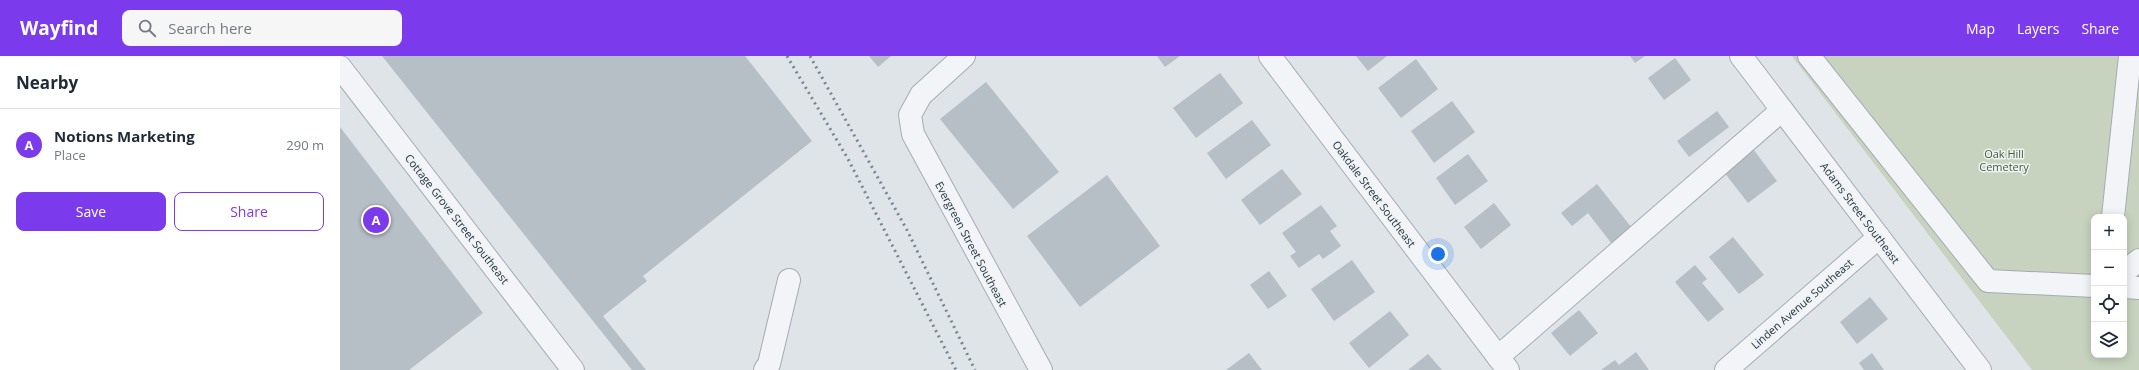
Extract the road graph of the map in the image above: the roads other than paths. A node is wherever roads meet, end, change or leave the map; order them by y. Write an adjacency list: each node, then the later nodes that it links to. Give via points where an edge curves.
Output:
1 (964, 56): 19 (street, Evergreen Street Southeast, via 921,95 910,115 914,134)
2 (1270, 56): 16 (street, Oakdale Street Southeast)
3 (1741, 56): 7 (street, Adams Street Southeast)
4 (1809, 56): 13 (street, via 1988,281)
5 (2130, 56): 8 (street)
6 (340, 67): 17 (street, Cottage Grove Street Southeast)
7 (1782, 110): 9 (street, Adams Street Southeast); 16 (street)
8 (2113, 214)
9 (1879, 237): 20 (street, Linden Avenue Southeast); 21 (street, Adams Street Southeast)
10 (2139, 260): 11 (street)
11 (2127, 270)
12 (789, 280): 18 (street, via 769,364)
13 (2091, 286)
14 (2127, 287): 15 (street)
15 (2139, 288)
16 (1503, 364)
17 (573, 370)
18 (765, 370)
19 (1041, 370)
20 (1726, 370)
21 (1980, 370)

